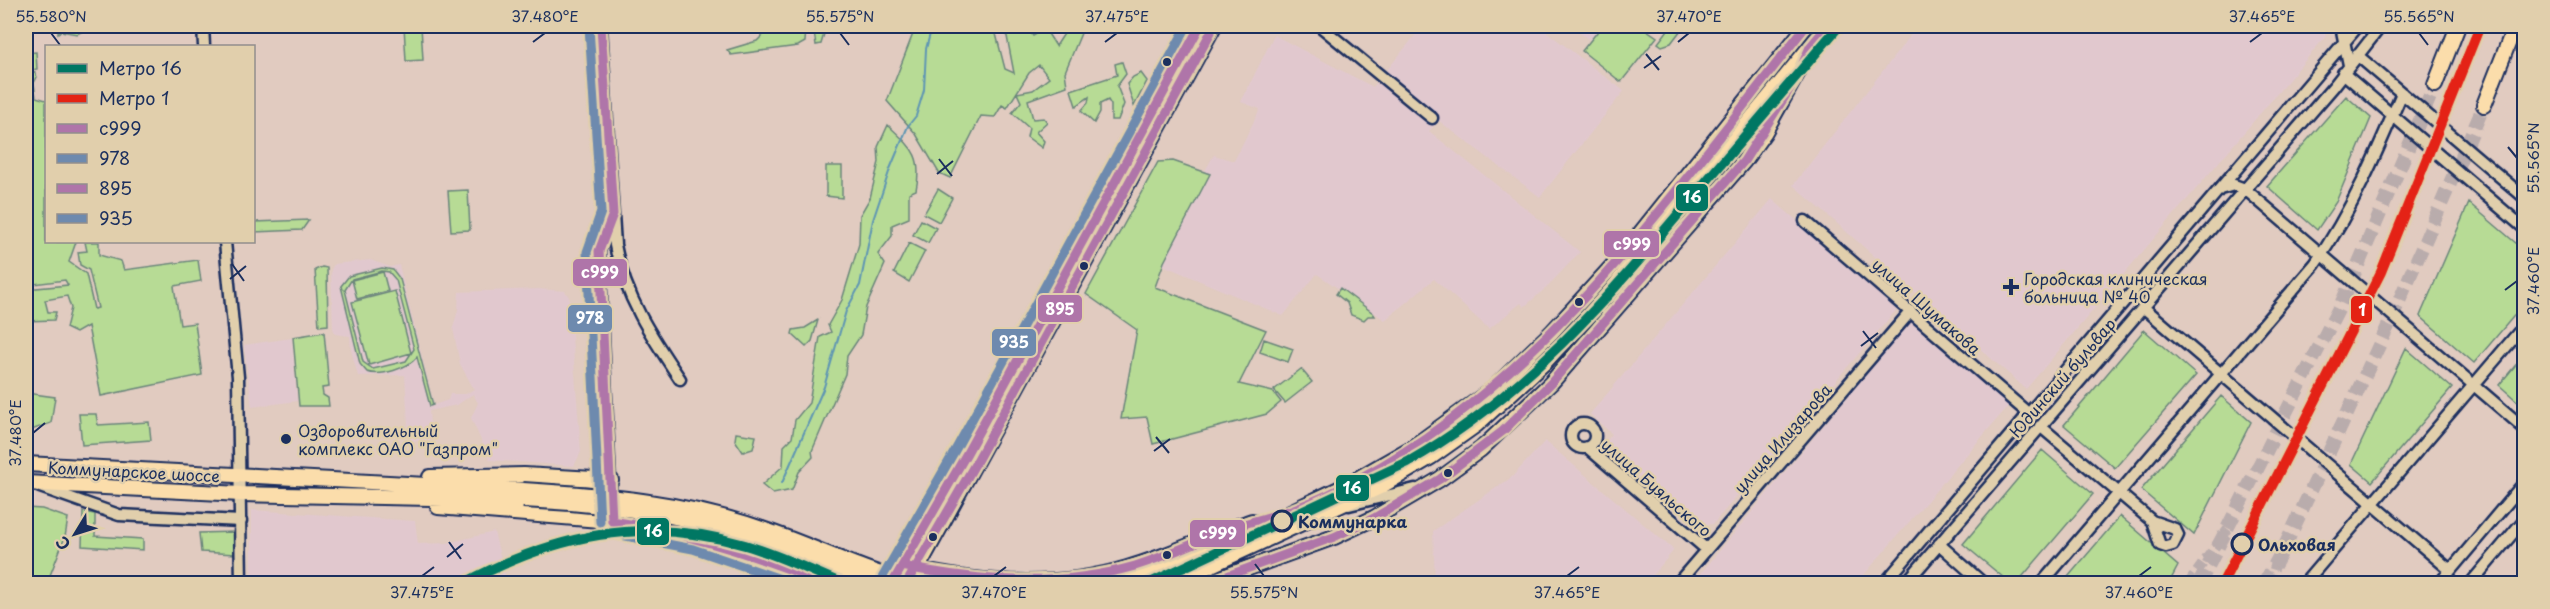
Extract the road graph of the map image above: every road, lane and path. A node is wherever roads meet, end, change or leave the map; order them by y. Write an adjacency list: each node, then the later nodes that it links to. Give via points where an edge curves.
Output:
1 (203, 26): 14 (street)
2 (601, 26): 26 (street)
3 (1200, 26): 61 (main road)
4 (1214, 26): 62 (main road)
5 (1320, 26): 22 (street)
6 (1806, 26): 53 (main road, via 1626,251 1513,371 1413,447)
7 (1827, 26): 15 (main road)
8 (2341, 26): 13 (street)
9 (2358, 26): 13 (street, Юдинский бульвар)
10 (2381, 26): 16 (street, Юдинский бульвар)
11 (2458, 26): 18 (main road)
12 (2515, 26): 20 (main road)
13 (2344, 41): 17 (street); 23 (street, Юдинский бульвар)
14 (204, 45)
15 (1810, 47): 43 (main road, via 1796,79 1754,147 1675,242 1531,405 1481,449); 54 (main road, via 1632,266 1523,384 1451,443)
16 (2357, 55): 17 (street, Юдинский бульвар); 19 (street)
17 (2346, 69): 21 (street); 24 (street, Юдинский бульвар)
18 (2435, 85)
19 (2402, 93): 21 (street); 25 (street)
20 (2484, 105)
21 (2392, 115): 28 (street); 30 (street, via 2360,190)
22 (1432, 118)
23 (2220, 189): 24 (street, via 2234,185); 37 (street, Юдинский бульвар)
24 (2245, 189): 30 (street); 31 (street, Юдинский бульвар)
25 (2524, 197)
26 (613, 214): 35 (street, via 615,245 626,289); 44 (street, via 598,251)
27 (1805, 221): 32 (street, улица Шумакова)
28 (2524, 228)
29 (225, 243): 42 (street, via 238,377)
30 (2321, 254): 34 (street); 36 (street)
31 (2143, 308): 34 (street); 38 (street, Юдинский бульвар)
32 (1911, 311): 37 (street, улица Шумакова); 60 (street, улица Илизарова)
33 (2524, 326): 36 (street)
34 (2221, 374): 48 (street); 52 (street)
35 (680, 380)
36 (2474, 385): 39 (street); 52 (street)
37 (2030, 414): 74 (street, Юдинский бульвар)
38 (2040, 426): 48 (street); 59 (street, Юдинский бульвар)
39 (2524, 428)
40 (1587, 447): 60 (street, улица Буяльского)
41 (26, 464): 42 (main road, Коммунарское шоссе)
42 (241, 475): 45 (main road, Коммунарское шоссе); 49 (street)
43 (1440, 478): 54 (street, via 1395,496); 72 (main road, via 1334,537)
44 (611, 480): 45 (main road, via 470,475); 55 (street)
45 (361, 482): 50 (main road)
46 (26, 483): 49 (main road, Коммунарское шоссе); 57 (street, via 119,515)
47 (2524, 483): 63 (street)
48 (2119, 493): 58 (street); 77 (street)
49 (241, 494): 51 (main road, Коммунарское шоссе); 57 (street)
50 (523, 495): 51 (main road); 66 (main road, bridge, via 674,516 759,538); 69 (main road, bridge, via 618,496 677,505 765,530 856,566)
51 (362, 498): 55 (main road, via 483,512)
52 (2373, 504): 63 (street); 78 (street)
53 (1302, 506): 62 (main road, via 1126,569 1076,579 1015,582); 70 (main road, via 1191,559)
54 (1340, 507): 71 (main road)
55 (612, 520): 65 (street, via 716,541)
56 (2524, 520): 80 (street)
57 (241, 521): 64 (street)
58 (2152, 521)
59 (1939, 544): 75 (street, Юдинский бульвар); 76 (street)
60 (1706, 549): 73 (street, улица Илизарова)
61 (902, 566): 62 (main road); 67 (main road)
62 (917, 569): 68 (main road)
63 (2450, 570): 79 (street)
64 (241, 584)
65 (828, 584)
66 (877, 584)
67 (892, 584)
68 (909, 584)
69 (916, 584)
70 (1119, 584)
71 (1162, 584)
72 (1204, 584)
73 (1677, 584)
74 (1884, 584)
75 (1905, 584)
76 (1984, 584)
77 (2041, 584)
78 (2304, 584)
79 (2439, 584)
80 (2470, 584)

